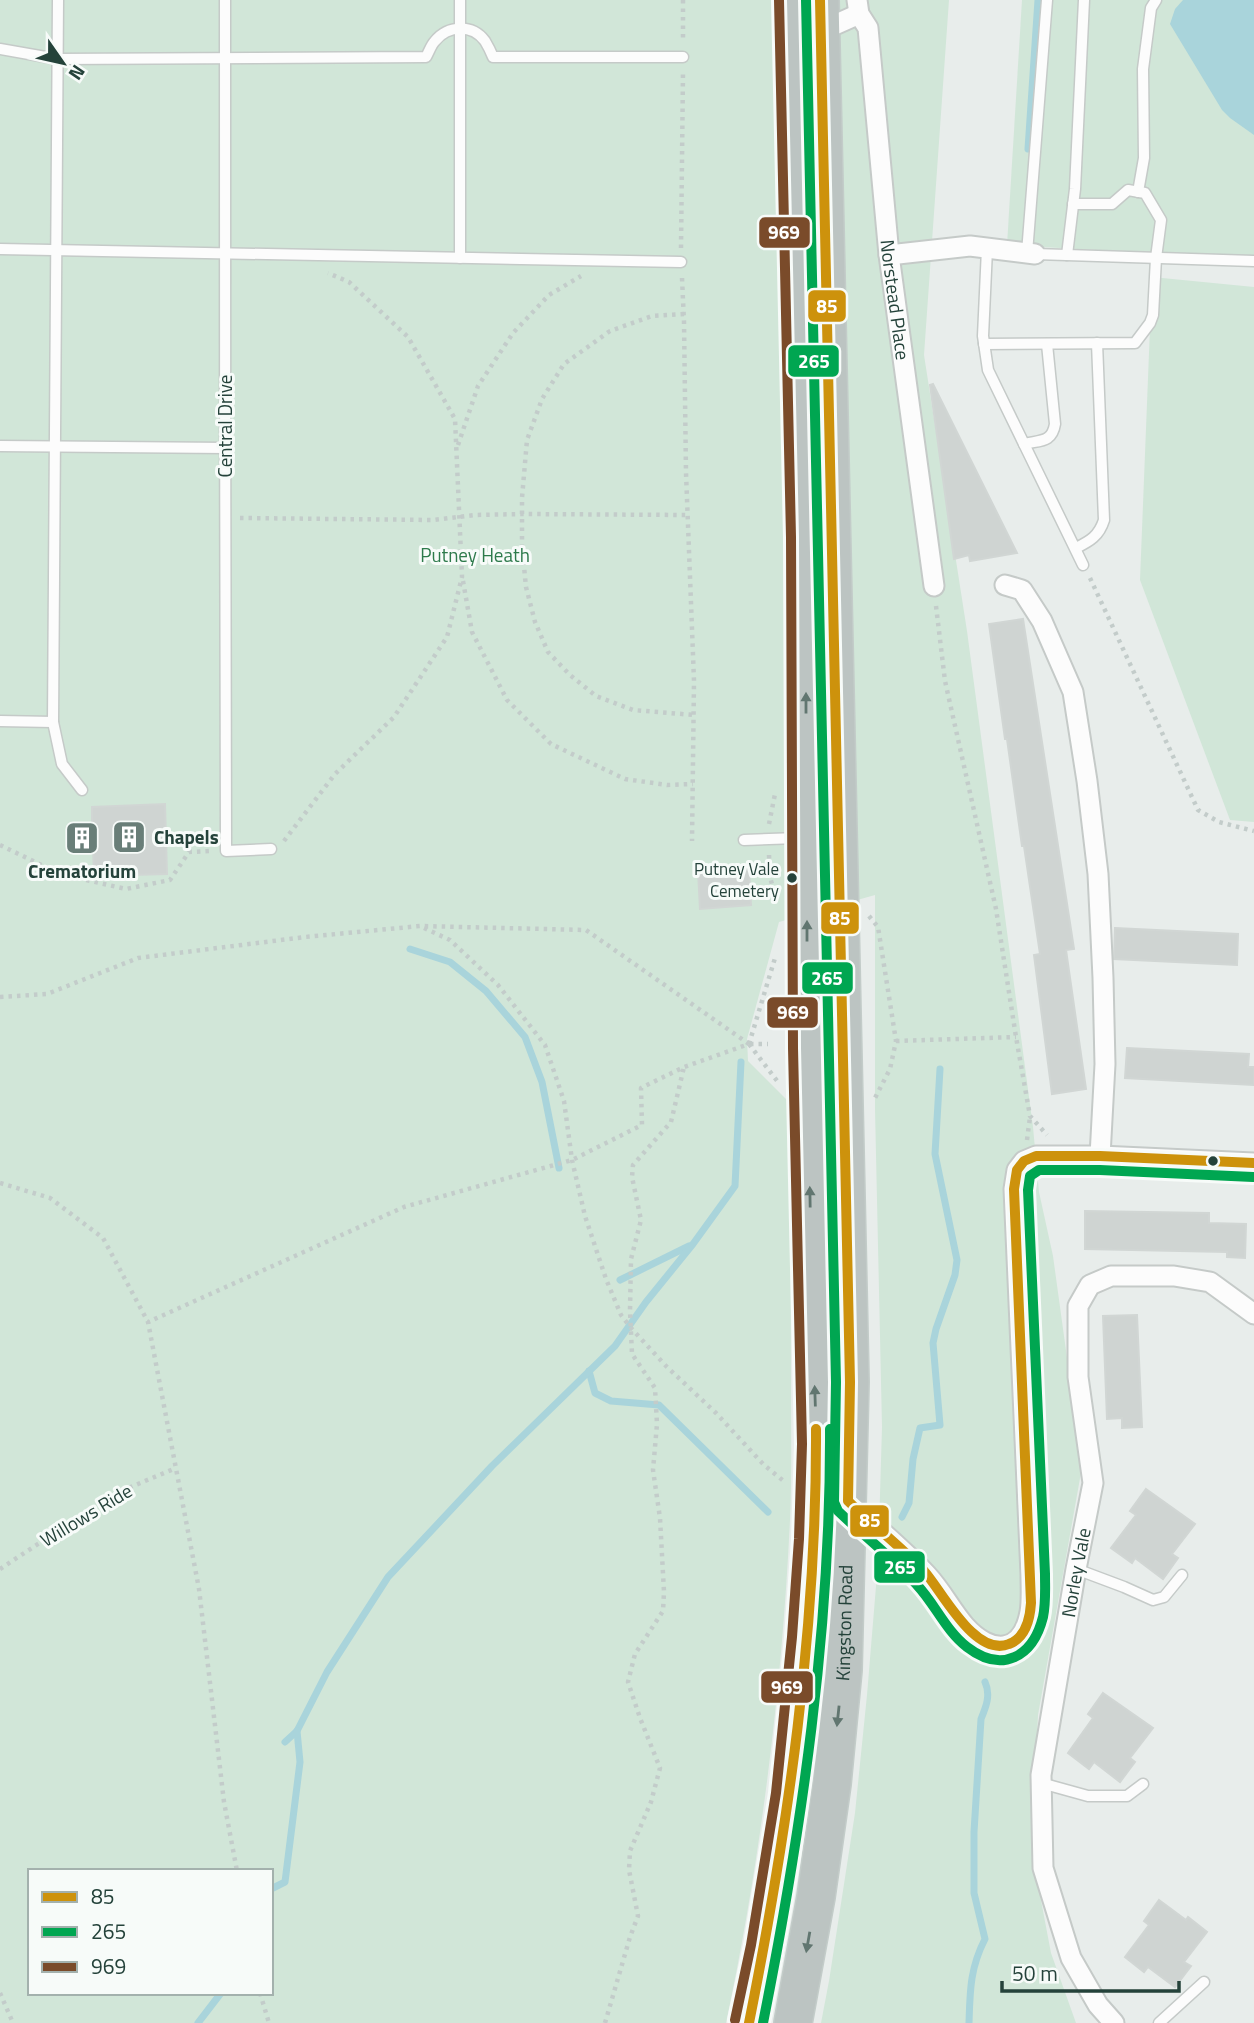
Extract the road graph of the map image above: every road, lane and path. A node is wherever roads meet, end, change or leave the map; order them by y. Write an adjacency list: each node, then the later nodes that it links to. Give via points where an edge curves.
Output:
1 (58, 0): 15 (lane)
2 (225, 0): 14 (lane, Central Drive)
3 (460, 0): 11 (lane)
4 (683, 0): 13 (path)
5 (793, 0): 55 (highway, Kingston Road, one-way to 5, via 805,537)
6 (1047, 0): 21 (lane)
7 (1084, 0): 17 (lane)
8 (1156, 0): 16 (lane, via 1143,69 1144,158)
9 (858, 7): 10 (street, Norstead Place); 24 (street, Norstead Place, via 868,28)
10 (821, 15): 84 (highway, Kingston Road, via 850,1368)
11 (460, 27): 13 (lane, via 485,41 493,57); 14 (lane, via 444,32 426,57); 26 (lane)
12 (0, 49): 15 (lane)
13 (683, 57): 30 (path)
14 (225, 58): 15 (lane); 22 (lane, Central Drive)
15 (57, 59): 20 (lane)
16 (1138, 192): 17 (lane, via 1128,190 1112,204); 27 (lane, via 1145,194 1160,220)
17 (1073, 204): 25 (lane)
18 (987, 248): 21 (street); 24 (street); 33 (lane)
19 (0, 249): 20 (lane)
20 (57, 250): 22 (lane); 37 (lane)
21 (1031, 253): 25 (lane)
22 (223, 254): 23 (lane); 38 (lane, Central Drive)
23 (285, 255): 26 (lane); 39 (path, via 349,282 408,337 455,419)
24 (889, 255): 48 (street, Norstead Place)
25 (1067, 255): 27 (lane)
26 (460, 258): 28 (lane)
27 (1156, 258): 29 (lane); 32 (lane, via 1150,323 1135,343)
28 (608, 260): 30 (lane); 39 (path, via 549,295 513,333 478,386)
29 (1254, 261)
30 (681, 262): 31 (path)
31 (684, 314): 40 (path, via 652,316 610,331 564,364 542,399 527,440); 41 (path)
32 (1097, 343): 34 (lane); 44 (lane, via 1104,520 1095,538)
33 (984, 344): 34 (lane); 35 (lane, via 988,370)
34 (1047, 344): 35 (lane, via 1053,434)
35 (1024, 444): 44 (lane)
36 (0, 446): 37 (lane)
37 (56, 446): 38 (lane); 51 (lane)
38 (226, 447): 43 (lane, Central Drive)
39 (457, 450): 42 (path)
40 (522, 514): 41 (path); 42 (path); 49 (path, via 526,586 534,622 548,652 596,696 633,710)
41 (687, 515): 49 (path)
42 (459, 517): 43 (path); 46 (path)
43 (225, 518): 60 (lane, Central Drive)
44 (1076, 548): 45 (lane)
45 (1083, 565): 54 (path, via 1198,810 1219,822)
46 (462, 577): 52 (path, via 472,632 507,700 551,744 625,779); 59 (path, via 447,637 394,717 335,774)
47 (1005, 585): 75 (street, via 1022,590 1042,621 1073,692 1098,874 1105,1064)
48 (934, 586): 67 (path, via 945,681 996,909)
49 (694, 715): 52 (path)
50 (0, 721): 51 (lane)
51 (52, 722): 53 (lane, via 62,764)
52 (693, 784): 57 (path)
53 (82, 790)
54 (1254, 831)
55 (806, 838): 56 (lane); 97 (highway, Kingston Road, one-way to 55, via 790,1795 813,1539 816,1444)
56 (744, 840)
57 (692, 841)
58 (0, 845): 60 (path, via 60,874 126,889 170,880 189,852)
59 (275, 849): 60 (lane)
60 (226, 851)
61 (769, 852): 62 (path, via 769,877)
62 (777, 902)
63 (868, 916): 68 (path, via 878,927)
64 (420, 926): 66 (path, via 138,958 47,994); 69 (path, via 586,930); 76 (path, via 450,940 498,985 545,1045 564,1101)
65 (777, 950): 69 (path)
66 (0, 997)
67 (1016, 1037): 68 (path); 74 (path, via 1030,1116 1055,1144)
68 (896, 1041): 73 (path, via 890,1069)
69 (749, 1044): 70 (path); 71 (path); 72 (path)
70 (768, 1044)
71 (684, 1067): 76 (path, via 641,1088 642,1125); 81 (path, via 671,1122 633,1165 640,1220 631,1259)
72 (779, 1083)
73 (869, 1108)
74 (1058, 1156): 75 (street); 84 (street, via 1024,1161 1017,1170 1014,1189 1031,1575 1030,1613 1022,1634 1000,1648 983,1641 953,1612 926,1574)
75 (1100, 1156): 77 (street)
76 (572, 1160): 80 (path, via 404,1207); 81 (path, via 606,1279)
77 (1254, 1163)
78 (0, 1183): 80 (path, via 50,1198 103,1238)
79 (1254, 1314): 86 (street, Norley Vale, via 1210,1282 1174,1276 1111,1276 1090,1285 1079,1306 1078,1377 1093,1483)
80 (148, 1322): 82 (path)
81 (631, 1328): 83 (path); 96 (path, via 632,1354 655,1388 653,1470 664,1592 663,1611 635,1654 628,1682 660,1768 630,1851 638,1916)
82 (176, 1468): 85 (path, Willows Ride, via 114,1494); 90 (path, via 199,1589 224,1802)
83 (794, 1490)
84 (848, 1502): 98 (highway, Kingston Road, one-way to 98, via 843,1670 832,1784)
85 (0, 1569)
86 (1076, 1569): 87 (lane, via 1153,1600 1164,1597); 88 (street, Norley Vale)
87 (1182, 1575)
88 (1041, 1783): 89 (lane, via 1088,1796 1128,1796); 99 (street, Norley Vale, via 1042,1868 1070,1958)
89 (1143, 1784)
90 (237, 1869)
91 (1204, 1982): 100 (lane)
92 (0, 1993): 94 (path)
93 (261, 1995): 95 (path)
94 (13, 2023)
95 (269, 2023)
96 (605, 2023)
97 (749, 2023)
98 (793, 2023)
99 (1114, 2023)
100 (1159, 2023)

